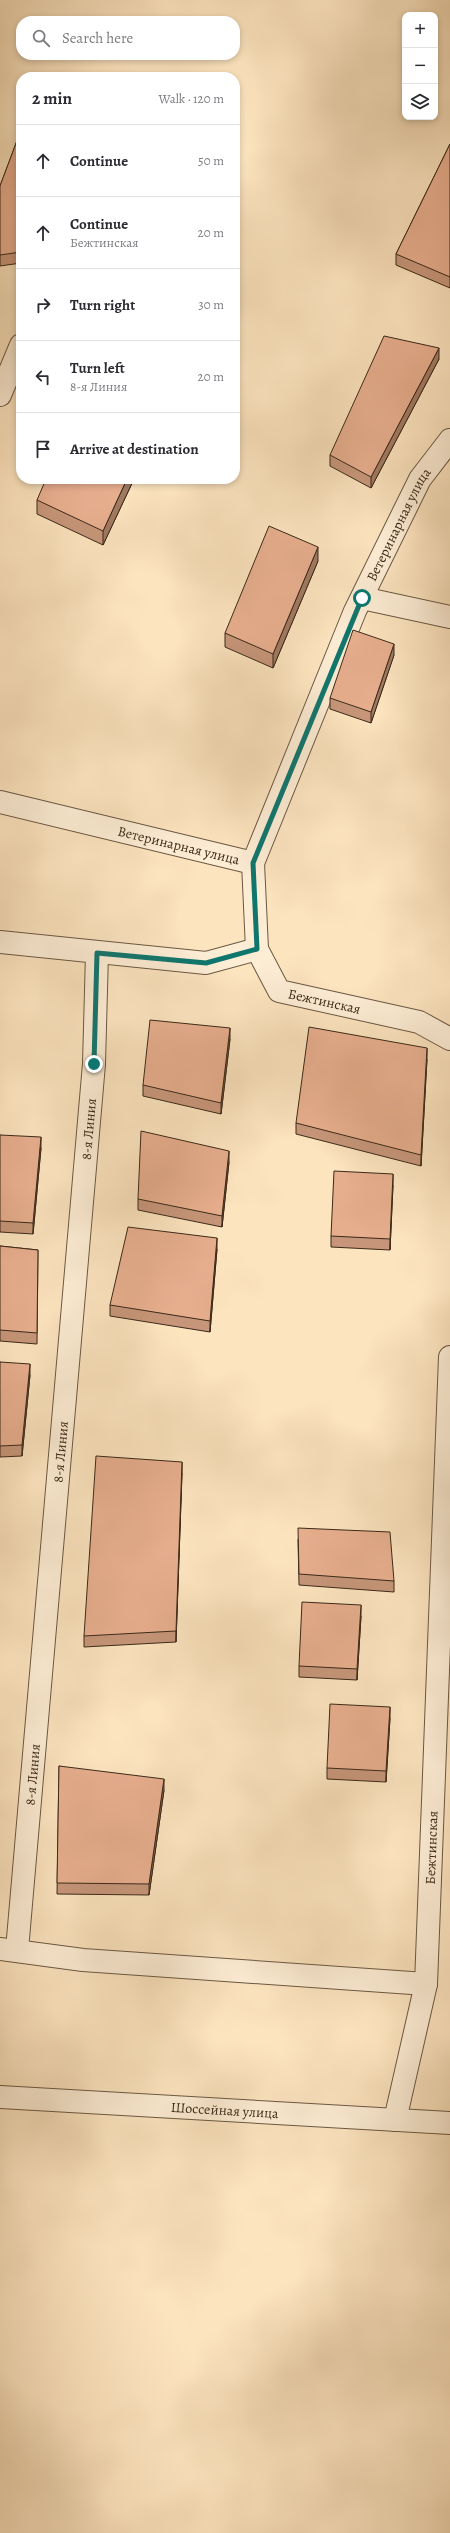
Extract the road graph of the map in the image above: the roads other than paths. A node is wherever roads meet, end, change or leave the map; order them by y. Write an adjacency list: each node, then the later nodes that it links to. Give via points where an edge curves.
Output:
1 (16, 357): 2 (street)
2 (0, 395)
3 (450, 440): 4 (street, Ветеринарная улица, via 420,479)
4 (362, 598): 5 (street); 7 (street, Ветеринарная улица)
5 (450, 617)
6 (0, 802): 7 (street, Ветеринарная улица)
7 (253, 863): 9 (street, Бежтинская)
8 (0, 942): 10 (street)
9 (257, 949): 10 (street, via 206,963); 11 (street, Бежтинская, via 280,991 419,1022)
10 (97, 953): 13 (street, 8-я Линия, via 94,1064)
11 (450, 1039)
12 (450, 1357): 14 (street, Бежтинская)
13 (8, 1950): 14 (street, via 83,1960)
14 (426, 1984): 16 (street, Бежтинская)
15 (0, 2097): 16 (street, Шоссейная улица)
16 (395, 2120): 17 (street, Шоссейная улица)
17 (450, 2123)

